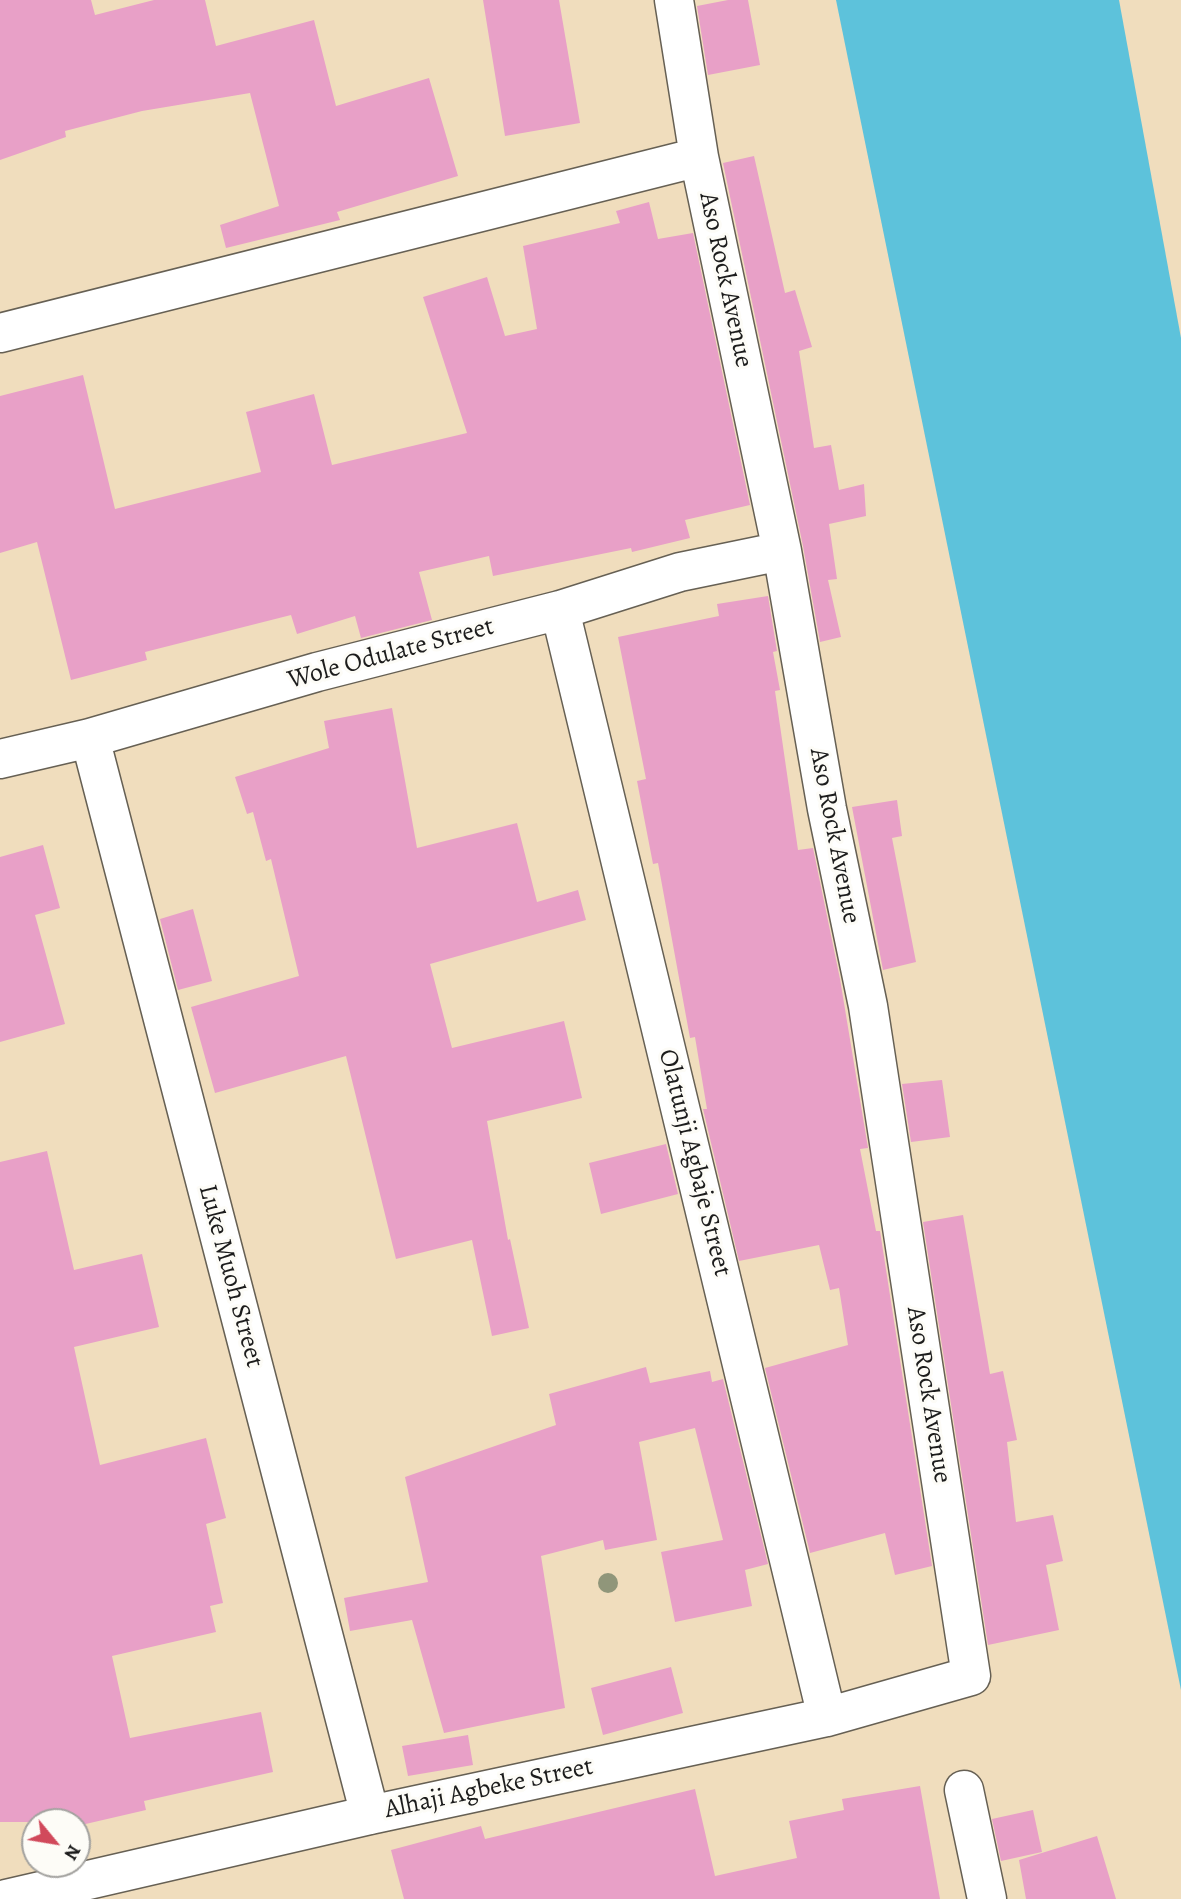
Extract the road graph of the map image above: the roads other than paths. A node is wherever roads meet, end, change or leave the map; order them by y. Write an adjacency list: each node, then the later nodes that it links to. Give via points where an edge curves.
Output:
1 (674, 0): 2 (street, Aso Rock Avenue)
2 (699, 157): 3 (street); 4 (street, Aso Rock Avenue)
3 (0, 333)
4 (782, 551): 5 (street, Wole Odulate Street, via 680,572); 8 (street, Aso Rock Avenue, via 827,808 868,1006)
5 (560, 610): 6 (street, Wole Odulate Street, via 317,672); 9 (street, Olatunji Agbaje Street)
6 (90, 738): 7 (street, Wole Odulate Street); 11 (street, Luke Muoh Street)
7 (0, 759)
8 (971, 1676): 9 (street, Alhaji Agbeke Street)
9 (827, 1717): 11 (street, Alhaji Agbeke Street)
10 (964, 1790): 13 (street)
11 (370, 1815): 12 (street, Alhaji Agbeke Street)
12 (6, 1899)
13 (987, 1899)

